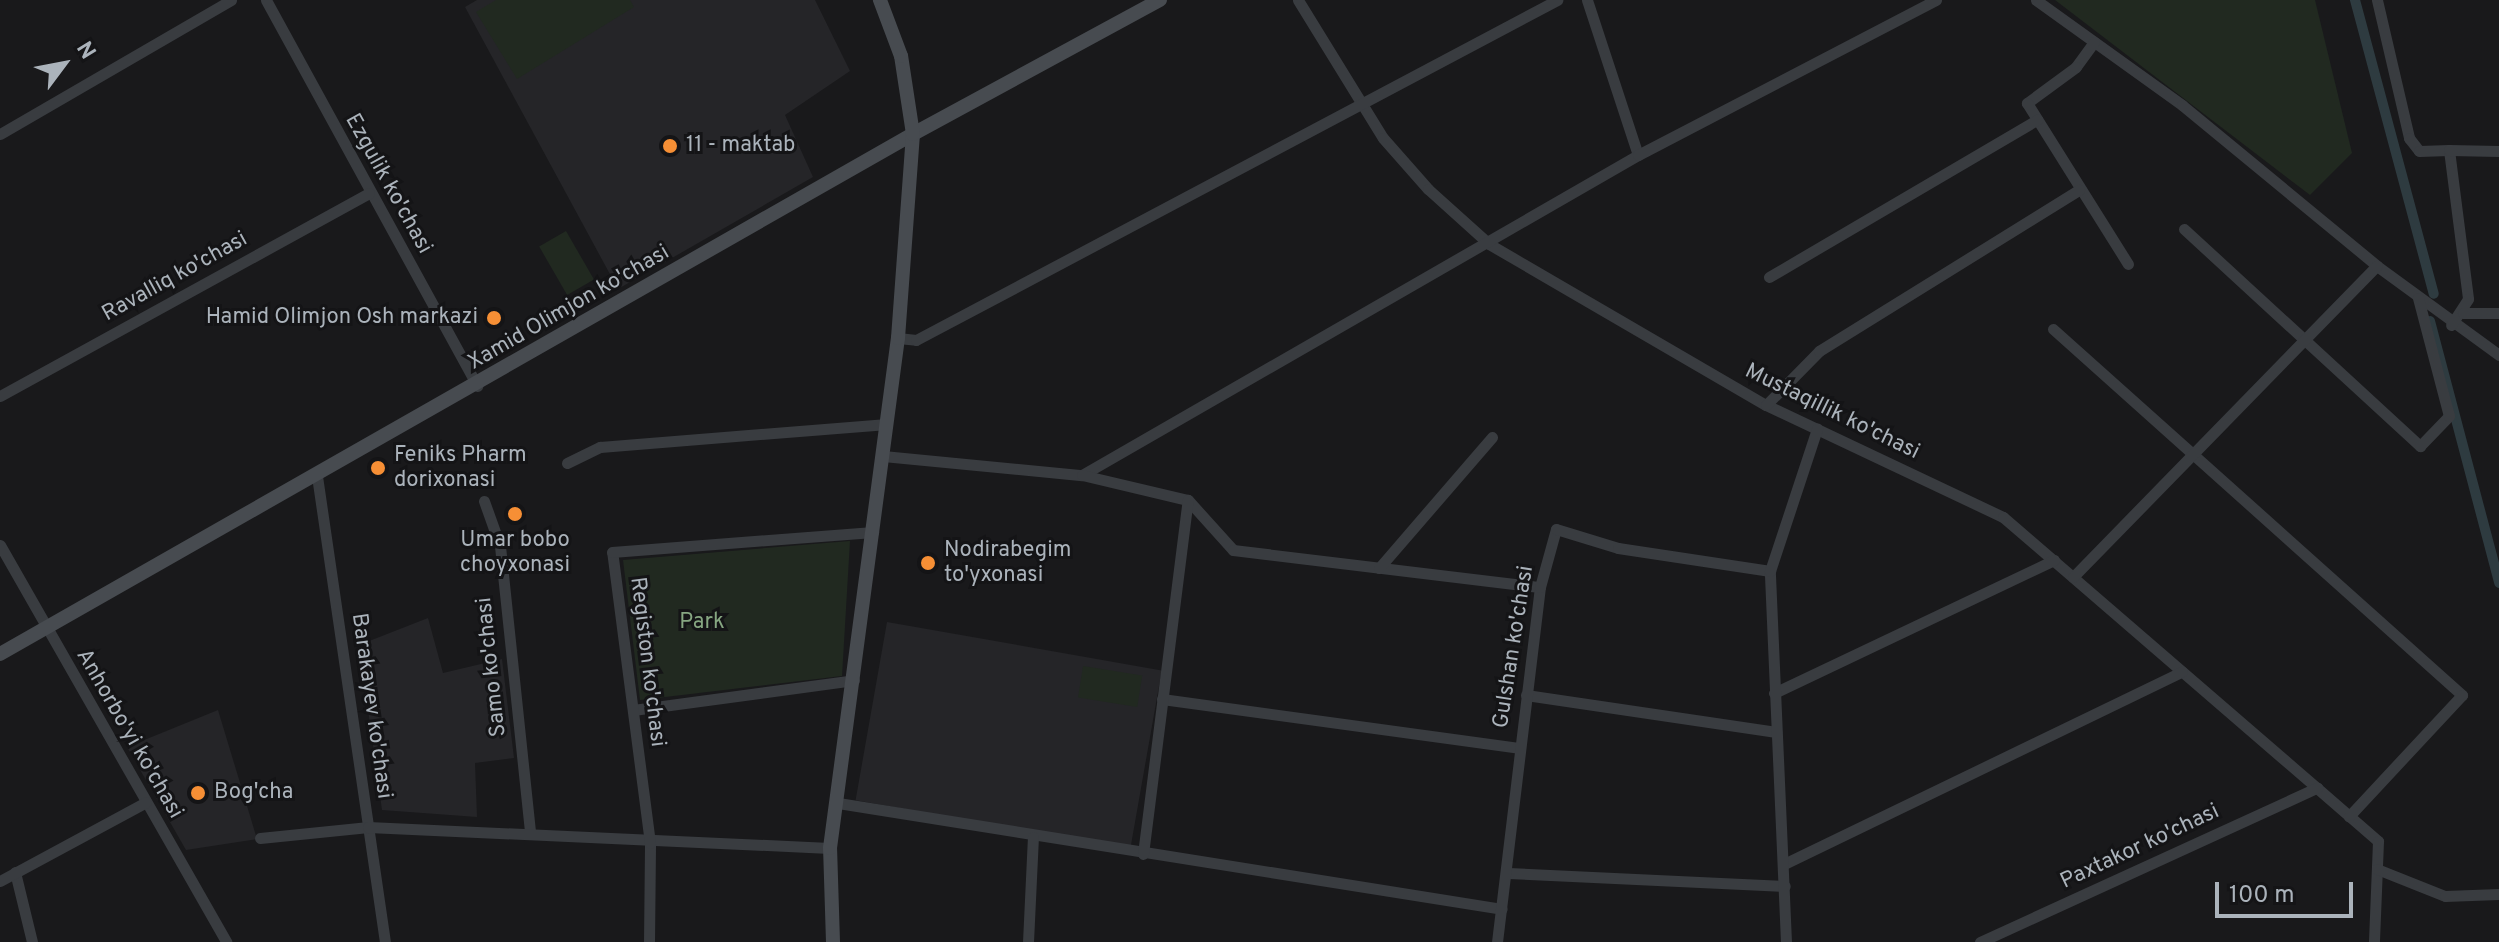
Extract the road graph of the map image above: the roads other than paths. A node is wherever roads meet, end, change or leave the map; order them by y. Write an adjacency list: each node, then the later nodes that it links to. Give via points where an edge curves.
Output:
1 (231, 0): 15 (street)
2 (266, 0): 21 (street, Ezgulik ko'chasi)
3 (880, 0): 16 (main road, via 901,56)
4 (1160, 0): 16 (main road, Xamid Olimjon ko'chasi)
5 (1298, 0): 13 (street, Mustaqillik ko'chasi)
6 (1557, 0): 13 (street)
7 (1587, 0): 19 (street)
8 (1936, 0): 19 (street)
9 (2036, 0): 12 (street)
10 (2377, 0): 11 (street); 17 (street, via 2409,138 2419,151)
11 (2386, 0)
12 (2094, 42): 14 (street, via 2076,67 2027,103); 25 (street, via 2182,105)
13 (1360, 105): 23 (street, Mustaqillik ko'chasi, via 1428,189); 32 (street, via 916,340)
14 (2037, 120): 20 (street); 26 (street)
15 (0, 134)
16 (913, 134): 32 (main road); 35 (main road, Xamid Olimjon ko'chasi)
17 (2449, 150): 18 (street); 28 (street, via 2468,299)
18 (2499, 151)
19 (1638, 155): 23 (street)
20 (2079, 190): 24 (street); 37 (street, via 1819,351)
21 (369, 193): 35 (street, Ezgulik ko'chasi); 36 (street, Ravalliq ko'chasi)
22 (2184, 229): 33 (street)
23 (1489, 244): 37 (street, Mustaqillik ko'chasi); 44 (street)
24 (2128, 264)
25 (2377, 266): 27 (street); 33 (street)
26 (1769, 277)
27 (2418, 298): 30 (street); 33 (street, via 2449,416 2420,446)
28 (2463, 313): 29 (street); 30 (street)
29 (2499, 313)
30 (2451, 325): 34 (street)
31 (2053, 329): 41 (street)
32 (898, 338): 38 (main road)
33 (2305, 340): 41 (street)
34 (2499, 355)
35 (477, 386): 45 (main road, Xamid Olimjon ko'chasi)
36 (0, 396)
37 (1766, 405): 39 (street, Mustaqillik ko'chasi)
38 (887, 424): 42 (main road); 43 (street, via 600,447)
39 (1817, 429): 50 (street, Mustaqillik ko'chasi, via 2003,517); 52 (street)
40 (1492, 437): 51 (street)
41 (2194, 454): 53 (street); 68 (street, via 2462,695)
42 (883, 456): 44 (street); 48 (main road)
43 (567, 463)
44 (1082, 475): 46 (street)
45 (317, 476): 55 (main road, Xamid Olimjon ko'chasi); 69 (street, Barakayev ko'chasi)
46 (1188, 500): 51 (street, via 1233,550); 61 (street)
47 (484, 501): 70 (street, Samo ko'chasi, via 500,546)
48 (873, 532): 58 (main road); 62 (street, Registon ko'chasi, via 612,552)
49 (0, 545): 55 (street, Anhorbo'yi ko'chasi)
50 (2054, 560): 53 (street, Mustaqillik ko'chasi); 59 (street)
51 (1379, 568): 54 (street)
52 (1770, 571): 54 (street, Gulshan ko'chasi, via 1618,548 1556,529); 59 (street)
53 (2073, 577): 57 (street, Mustaqillik ko'chasi)
54 (1540, 587): 60 (street, Gulshan ko'chasi)
55 (44, 629): 56 (main road, Xamid Olimjon ko'chasi); 66 (street, Anhorbo'yi ko'chasi)
56 (0, 654)
57 (2182, 672): 65 (street, Mustaqillik ko'chasi); 76 (street)
58 (854, 680): 62 (street); 67 (main road)
59 (1774, 693): 63 (street)
60 (1526, 695): 63 (street); 64 (street, Gulshan ko'chasi)
61 (1162, 699): 64 (street); 75 (street)
62 (633, 710): 73 (street, Registon ko'chasi)
63 (1776, 732): 76 (street)
64 (1519, 748): 79 (street, Gulshan ko'chasi)
65 (2317, 788): 68 (street, Mustaqillik ko'chasi); 93 (street, Paxtakor ko'chasi)
66 (146, 802): 78 (street); 86 (street, Anhorbo'yi ko'chasi)
67 (838, 803): 71 (street); 74 (main road)
68 (2349, 816): 77 (street, Mustaqillik ko'chasi, via 2378,841)
69 (368, 827): 70 (street); 72 (street); 87 (street, Barakayev ko'chasi)
70 (530, 832): 73 (street)
71 (1033, 837): 75 (street); 90 (street)
72 (260, 838)
73 (650, 843): 74 (street); 88 (street, Registon ko'chasi)
74 (830, 848): 89 (main road)
75 (1143, 854): 83 (street)
76 (1784, 864): 81 (street)
77 (2377, 869): 82 (street, via 2445,896); 84 (street)
78 (15, 872): 80 (street); 85 (street)
79 (1508, 873): 81 (street); 83 (street, Gulshan ko'chasi)
80 (0, 881)
81 (1785, 886): 92 (street)
82 (2499, 894)
83 (1502, 909): 91 (street, Gulshan ko'chasi)
84 (2374, 939): 94 (street)
85 (32, 942)
86 (226, 942)
87 (385, 942)
88 (649, 942)
89 (833, 942)
90 (1028, 942)
91 (1497, 942)
92 (1786, 942)
93 (1980, 942)
94 (2362, 942)

